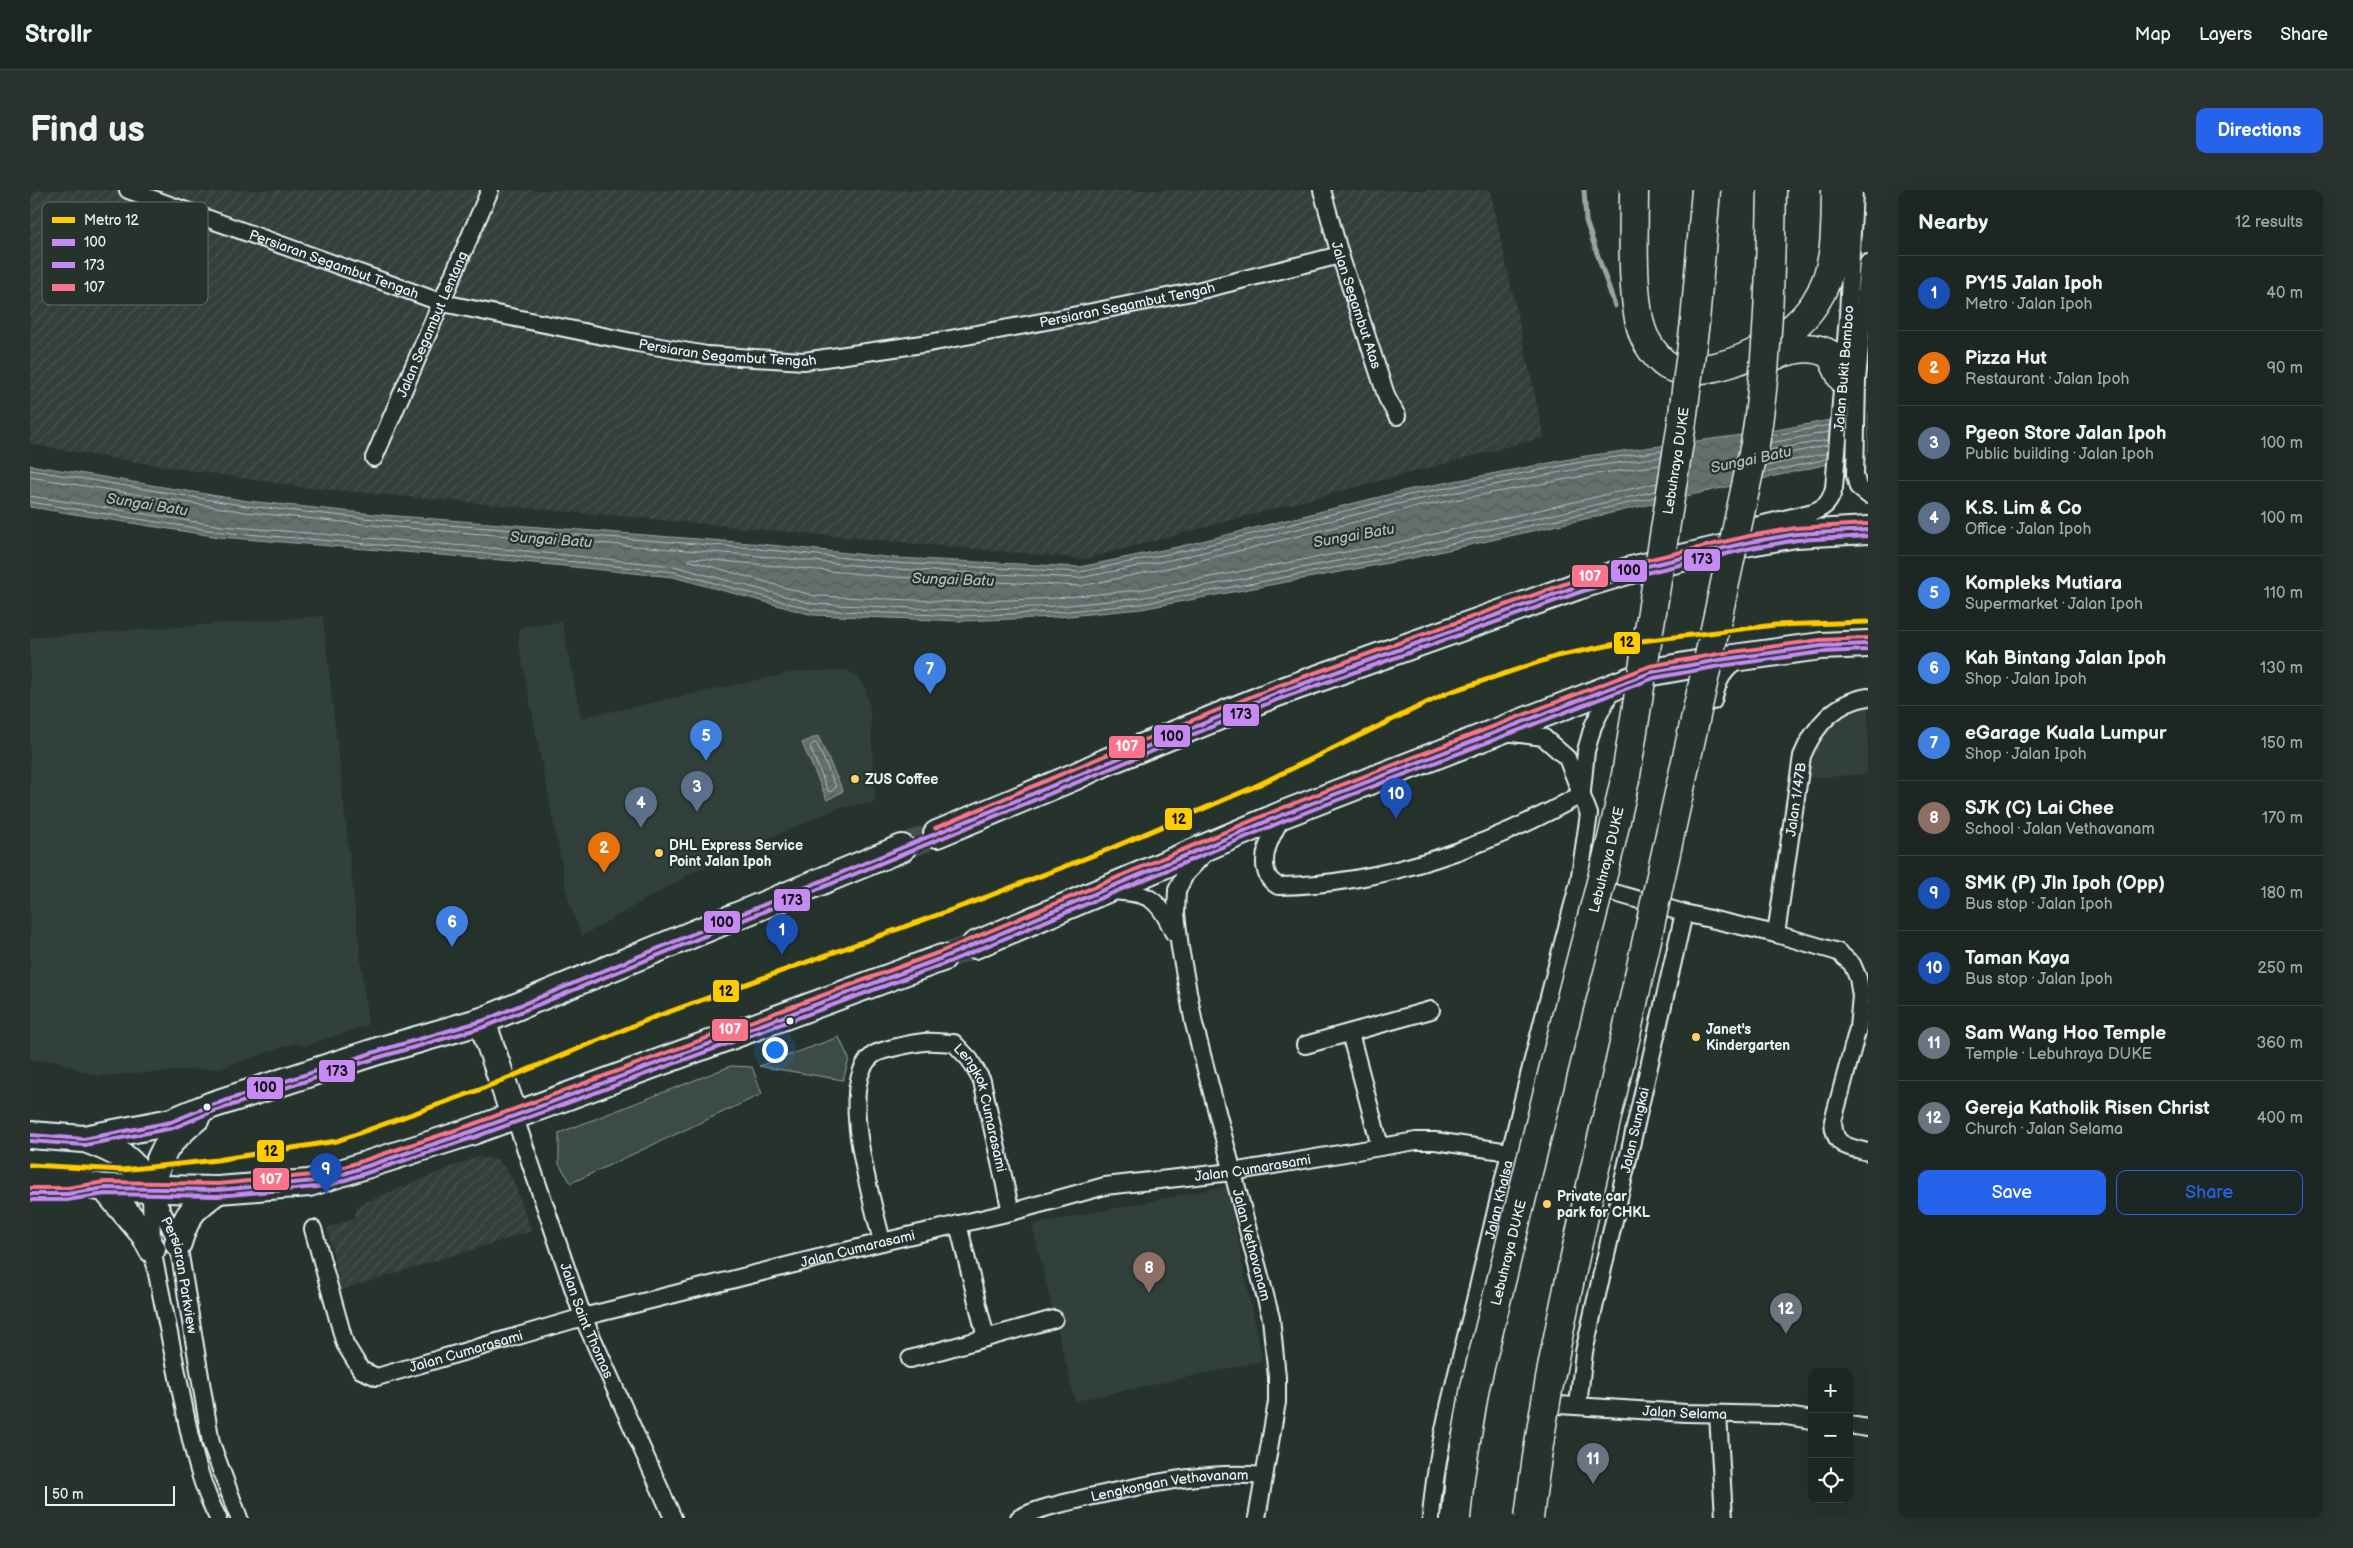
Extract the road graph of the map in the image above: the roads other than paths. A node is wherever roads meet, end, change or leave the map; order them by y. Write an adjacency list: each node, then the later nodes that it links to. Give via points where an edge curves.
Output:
1 (128, 190): 10 (street, Persiaran Segambut Tengah)
2 (490, 190): 14 (street, Jalan Segambut Lentang)
3 (1322, 190): 12 (street, Jalan Segambut Atas)
4 (1634, 190): 16 (highway, via 1637,313 1644,338 1656,355)
5 (1706, 190): 80 (highway, Lebuhraya DUKE, bridge, via 1682,429 1626,775 1475,1386)
6 (1772, 190): 82 (highway, bridge, via 1768,338 1754,444 1658,892 1566,1296)
7 (1827, 190): 15 (highway, via 1822,273 1808,310)
8 (1836, 190): 15 (highway, via 1832,271 1816,303)
9 (1854, 190): 17 (street, Jalan Bukit Bamboo, via 1848,316)
10 (162, 202)
11 (208, 218): 14 (street, Persiaran Segambut Tengah)
12 (1340, 255): 14 (street, Persiaran Segambut Tengah, via 1197,291 1057,319 929,343 804,360 707,355); 18 (street, Jalan Segambut Atas, via 1387,398)
13 (1868, 262): 17 (street, Jalan Bukit Bamboo)
14 (443, 302): 19 (street, Jalan Segambut Lentang)
15 (1794, 328): 16 (highway, via 1748,357 1726,365)
16 (1673, 368): 17 (highway, via 1690,375 1730,374 1784,352 1809,348 1831,355)
17 (1849, 379): 20 (street, Jalan Bukit Bamboo, via 1855,475); 22 (street, Jalan Bukit Bamboo, via 1834,488 1831,500 1824,508 1792,519 1738,529)
18 (1396, 416)
19 (374, 458)
20 (1863, 491)
21 (1868, 530): 22 (main road, via 1796,534)
22 (1631, 570): 30 (main road, via 1524,604 1277,693)
23 (1868, 644): 24 (main road, via 1821,646)
24 (1741, 657): 25 (main road, via 1652,672); 35 (street, via 1722,673 1718,682)
25 (1614, 685): 27 (main road); 28 (street, Jalan Khalsa, via 1593,726 1586,751)
26 (1868, 697): 36 (street, Jalan 1/47B, via 1843,705 1822,722 1802,756)
27 (1496, 730): 28 (street, Jalan Khalsa, via 1543,737 1567,758); 29 (main road)
28 (1582, 794): 29 (street, via 1540,818 1431,860 1362,878 1298,886 1278,886 1269,878 1266,862 1268,842); 33 (street, Jalan Khalsa, via 1589,814)
29 (1284, 814): 31 (main road)
30 (936, 834)
31 (1215, 842): 34 (main road); 38 (street, via 1186,873 1177,890)
32 (902, 848): 41 (main road)
33 (1579, 882): 35 (street); 49 (street, Jalan Khalsa)
34 (1104, 890): 37 (main road); 38 (street, via 1150,897 1165,913)
35 (1676, 911): 36 (street); 67 (street, via 1603,1174); 68 (street, Jalan Sungkai, via 1584,1352)
36 (1776, 934): 50 (street, via 1838,952 1852,964 1858,978 1861,996 1858,1028 1833,1121 1834,1134 1839,1142)
37 (975, 945)
38 (1180, 948): 51 (street, Jalan Vethavanam, via 1194,1024)
39 (942, 958): 45 (main road)
40 (1431, 1010): 42 (street)
41 (482, 1021): 44 (main road); 45 (main road)
42 (1350, 1033): 43 (street); 48 (street)
43 (1305, 1045)
44 (212, 1105): 47 (main road, via 171,1122); 54 (main road, via 170,1140 156,1165)
45 (514, 1115): 55 (main road, via 473,1132 317,1182); 63 (street, Jalan Saint Thomas)
46 (30, 1135): 47 (main road)
47 (84, 1139): 54 (main road, via 113,1149 129,1159)
48 (1380, 1146): 49 (street, Jalan Cumarasami, via 1435,1141); 51 (street, Jalan Cumarasami)
49 (1509, 1152): 79 (street, Jalan Khalsa, via 1451,1405 1432,1495)
50 (1868, 1152)
51 (1232, 1172): 57 (street, Jalan Cumarasami, via 1106,1186); 73 (street, Jalan Vethavanam, via 1271,1318 1277,1402)
52 (30, 1177): 53 (main road)
53 (106, 1188): 54 (main road); 56 (main road, via 67,1194); 62 (main road, via 144,1234)
54 (151, 1189): 55 (main road); 61 (street, Persiaran Parkview); 62 (street, Persiaran Parkview)
55 (218, 1190): 61 (main road, via 195,1206 184,1223)
56 (30, 1194)
57 (1011, 1212): 58 (street, Jalan Cumarasami); 60 (street, Lengkok Cumarasami, via 982,1081 970,1060 954,1043 924,1042 873,1054 862,1067 857,1081 856,1123)
58 (958, 1224): 60 (street, Jalan Cumarasami); 65 (street)
59 (312, 1229): 63 (street, Jalan Cumarasami, via 345,1344 361,1370 377,1377)
60 (882, 1242): 63 (street, Jalan Cumarasami)
61 (178, 1243): 75 (street, Persiaran Parkview, via 211,1443)
62 (152, 1249): 74 (street, Persiaran Parkview, via 193,1450)
63 (583, 1317): 76 (street, Jalan Saint Thomas)
64 (1054, 1319): 65 (street)
65 (986, 1338): 66 (street)
66 (910, 1359)
67 (1559, 1405): 68 (street, Jalan Selama); 81 (street)
68 (1578, 1406): 69 (street, Jalan Selama)
69 (1718, 1414): 70 (street, Jalan Selama, via 1780,1415); 83 (street)
70 (1808, 1419)
71 (1853, 1426): 72 (street)
72 (1868, 1428)
73 (1264, 1476): 77 (street, Lengkongan Vethavanam, via 1223,1475 1138,1486); 78 (street, Jalan Vethavanam)
74 (218, 1518)
75 (239, 1518)
76 (673, 1518)
77 (1019, 1518)
78 (1257, 1518)
79 (1431, 1518)
80 (1456, 1518)
81 (1522, 1518)
82 (1529, 1518)
83 (1724, 1518)

